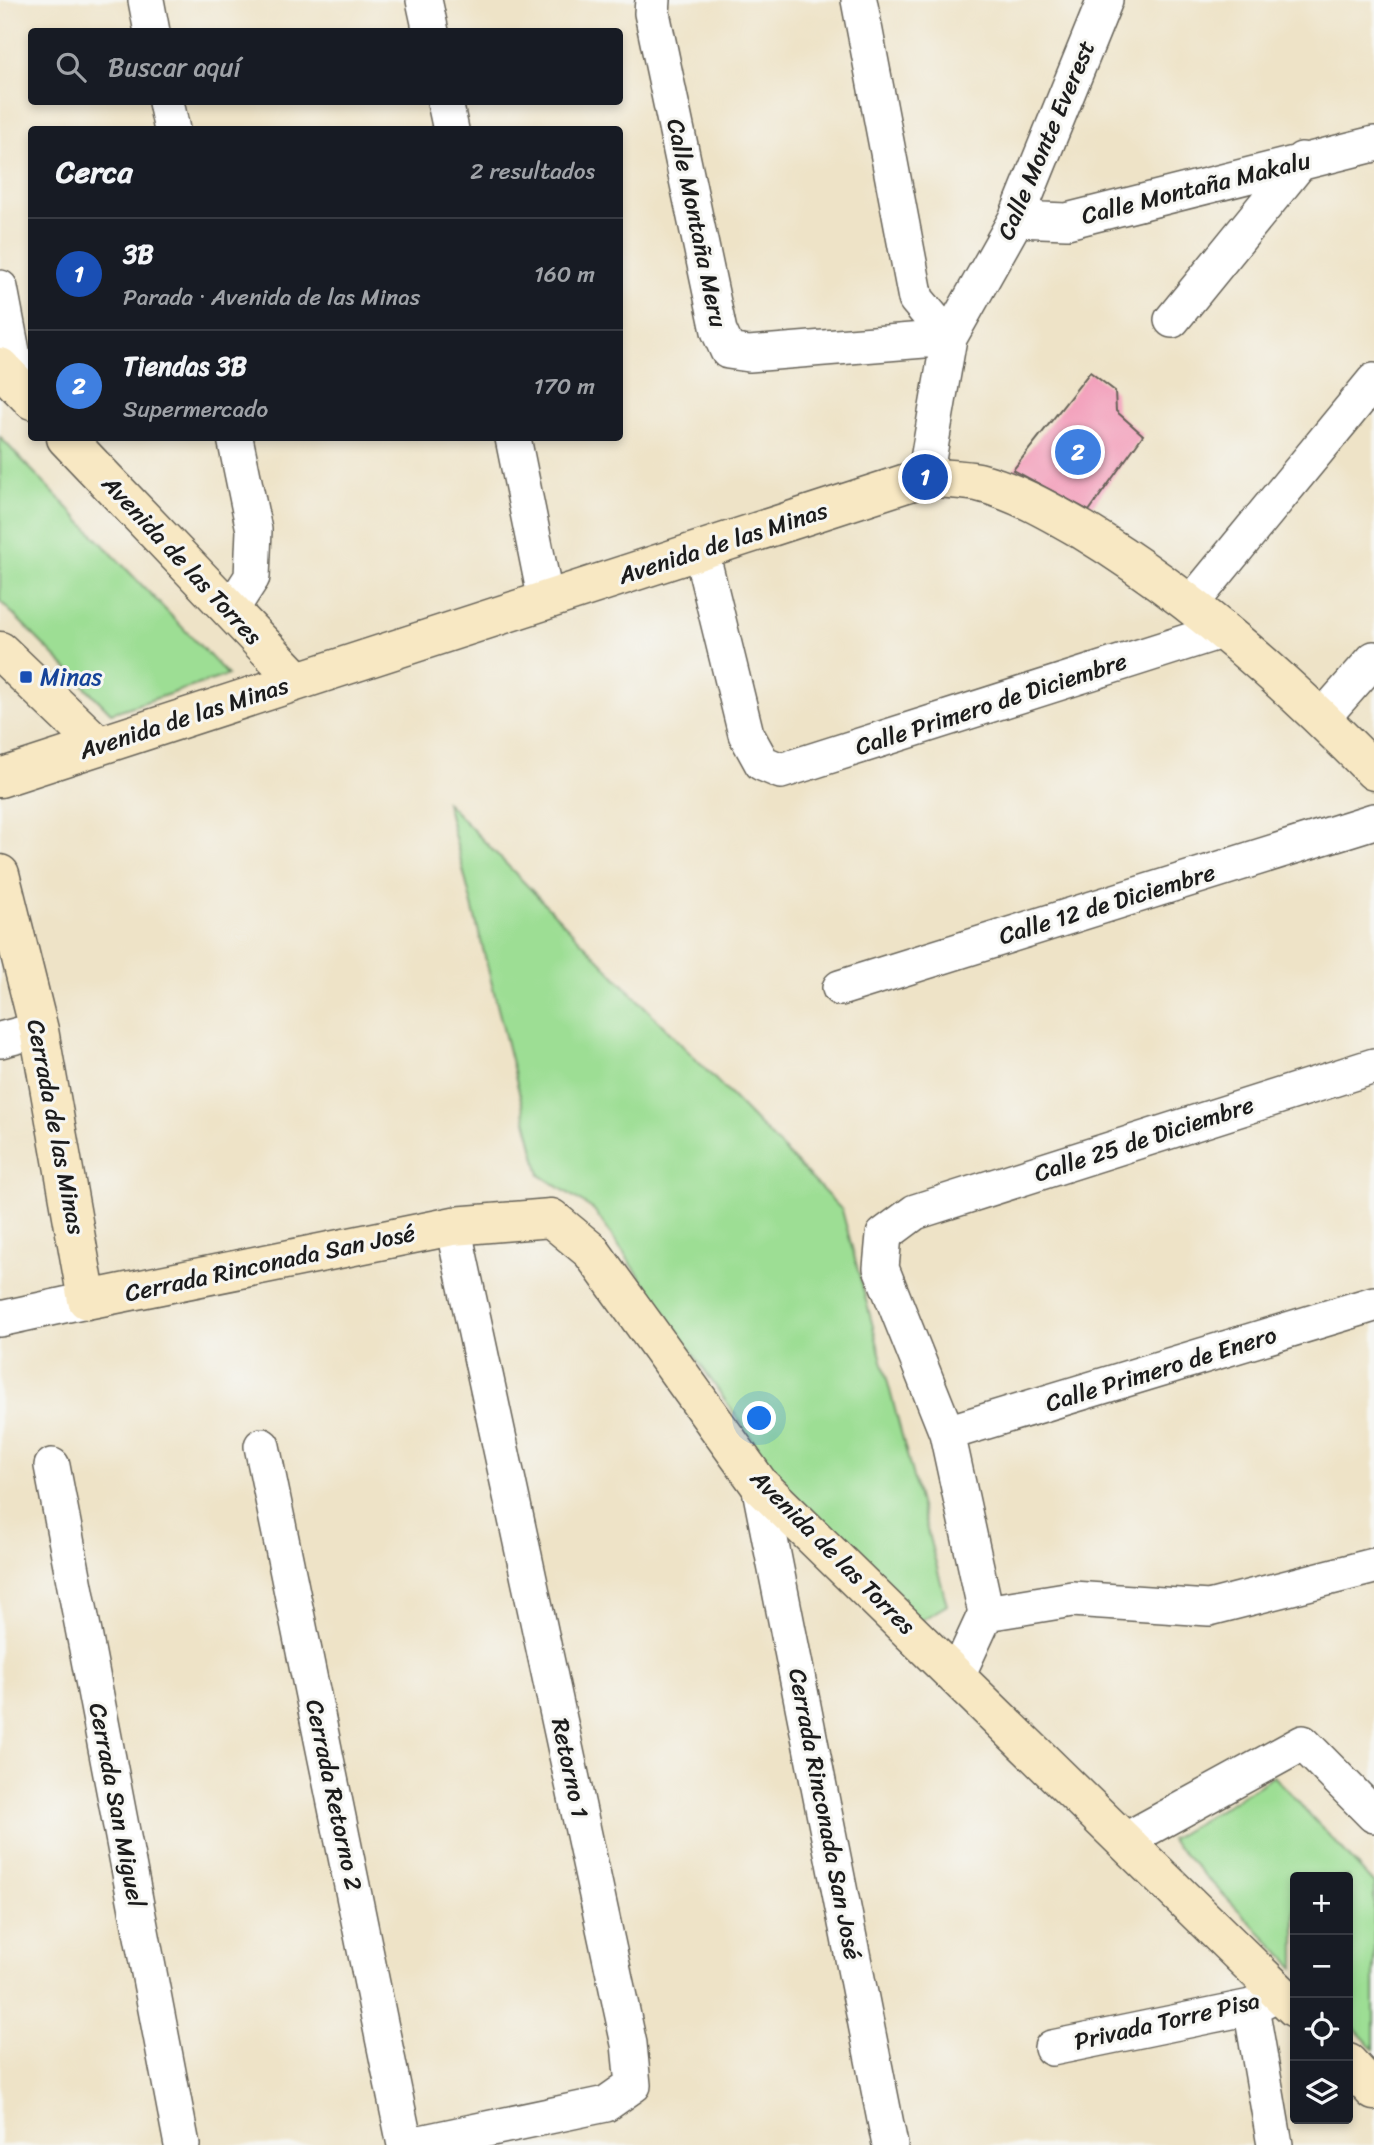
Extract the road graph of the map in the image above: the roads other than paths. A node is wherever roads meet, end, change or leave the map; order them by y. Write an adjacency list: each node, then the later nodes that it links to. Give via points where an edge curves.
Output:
1 (146, 0): 6 (street)
2 (424, 0): 7 (street)
3 (653, 0): 17 (street, Calle Montaña Meru, via 652,13 719,331 728,351 749,354)
4 (859, 0): 17 (street, via 916,299)
5 (1105, 0): 14 (street, Calle Monte Everest)
6 (151, 28)
7 (430, 28)
8 (167, 105): 10 (street)
9 (446, 105): 11 (street)
10 (171, 126)
11 (450, 126)
12 (1374, 144): 13 (street, Calle Montaña Makalu)
13 (1302, 160): 14 (street, Calle Montaña Makalu, via 1067,221); 16 (street)
14 (1016, 219): 17 (street, Calle Monte Everest)
15 (0, 288): 19 (street)
16 (1172, 320)
17 (949, 338): 23 (street, Calle Monte Everest)
18 (1374, 381): 26 (street)
19 (17, 385)
20 (69, 441): 27 (street, Avenida de las Torres)
21 (236, 441): 27 (street, via 254,530 252,577)
22 (514, 441): 25 (street)
23 (925, 477): 24 (street, Avenida de las Minas); 26 (street, Avenida de las Minas, via 978,482 1046,509 1120,553)
24 (701, 551): 25 (street, Avenida de las Minas); 28 (street, Calle Primero de Diciembre, via 746,734 762,763 781,771)
25 (546, 601): 31 (street, Avenida de las Minas)
26 (1190, 605): 28 (street, Avenida de las Minas)
27 (230, 611): 31 (street, Avenida de las Torres)
28 (1222, 631): 32 (street, Avenida de las Minas)
29 (0, 651): 33 (street)
30 (1374, 660): 32 (street)
31 (298, 681): 33 (street, Avenida de las Minas)
32 (1322, 718): 34 (street, Avenida de las Minas)
33 (98, 744): 35 (street, Avenida de las Minas)
34 (1374, 771)
35 (0, 778)
36 (1374, 821): 38 (street, Calle 12 de Diciembre)
37 (0, 874): 39 (street, Cerrada de las Minas)
38 (840, 988)
39 (39, 1030): 40 (street); 43 (street, Cerrada de las Minas)
40 (0, 1040)
41 (1374, 1066): 46 (street, Calle 25 de Diciembre, via 915,1212 884,1235 881,1268)
42 (453, 1226): 43 (street, Cerrada Rinconada San José); 49 (street, Avenida de las Torres, via 551,1218 591,1251); 61 (street, Retorno 1, via 629,2044 633,2085 606,2104)
43 (88, 1300): 45 (street)
44 (1374, 1304): 46 (street, Calle Primero de Enero)
45 (0, 1319)
46 (947, 1433): 51 (street, Calle 25 de Diciembre)
47 (262, 1446): 60 (street, Cerrada Retorno 2)
48 (52, 1465): 59 (street, Cerrada San Miguel)
49 (759, 1484): 52 (street, Avenida de las Torres); 62 (street, Cerrada Rinconada San José)
50 (1374, 1566): 51 (street, via 1209,1608 1072,1599)
51 (986, 1613): 52 (street)
52 (957, 1676): 54 (street, Avenida de las Torres)
53 (1374, 1815): 54 (street, via 1303,1743)
54 (1126, 1840): 55 (street, Avenida de las Torres)
55 (1275, 2002): 56 (street, Privada Torre Pisa); 63 (street)
56 (1052, 2048)
57 (1353, 2068): 58 (street)
58 (1374, 2091)
59 (182, 2145)
60 (405, 2145)
61 (411, 2145)
62 (890, 2145)
63 (1275, 2145)

